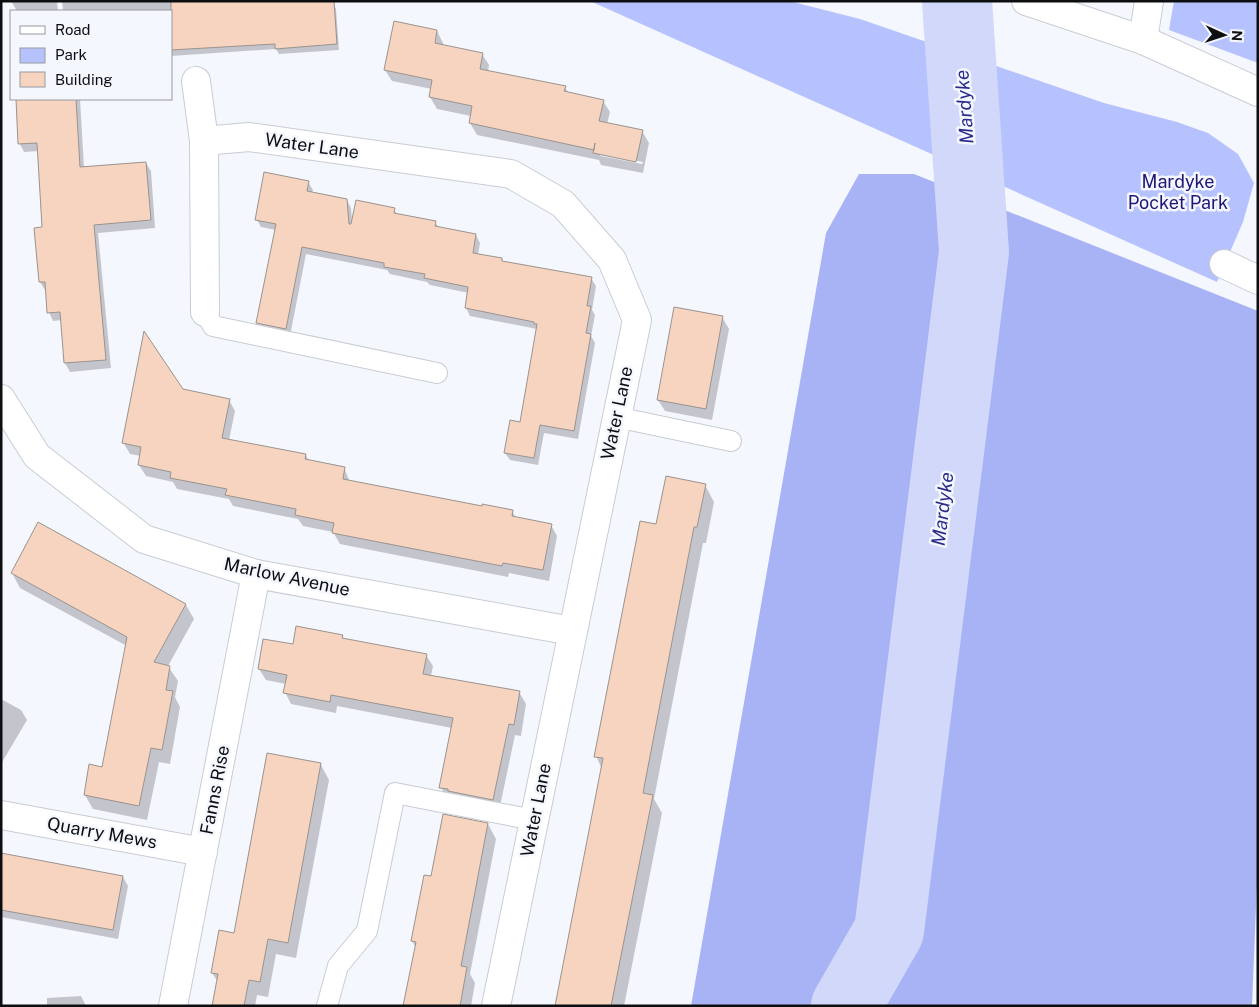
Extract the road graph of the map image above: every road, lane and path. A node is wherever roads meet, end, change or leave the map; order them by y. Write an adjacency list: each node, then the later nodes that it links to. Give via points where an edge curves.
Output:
1 (1026, 1): 3 (street)
2 (1149, 1): 3 (street)
3 (1143, 40): 5 (street)
4 (196, 81): 6 (street)
5 (1258, 92)
6 (204, 140): 9 (street); 12 (street, Water Lane, via 249,137 511,174 562,204 612,260 637,320)
7 (1224, 264): 8 (street)
8 (1258, 280)
9 (205, 312): 10 (lane, via 213,326)
10 (437, 373)
11 (1, 399): 14 (street, Marlow Avenue, via 37,456 144,539)
12 (616, 417): 13 (lane); 15 (street, Water Lane)
13 (731, 441)
14 (256, 574): 15 (street, Marlow Avenue); 18 (street, Fanns Rise)
15 (572, 630): 17 (street, Water Lane)
16 (1, 815): 18 (street, Quarry Mews)
17 (534, 820): 20 (lane, via 396,793 367,931 338,966); 21 (street, Water Lane)
18 (203, 852): 19 (street, Fanns Rise)
19 (173, 1006)
20 (327, 1006)
21 (496, 1006)

